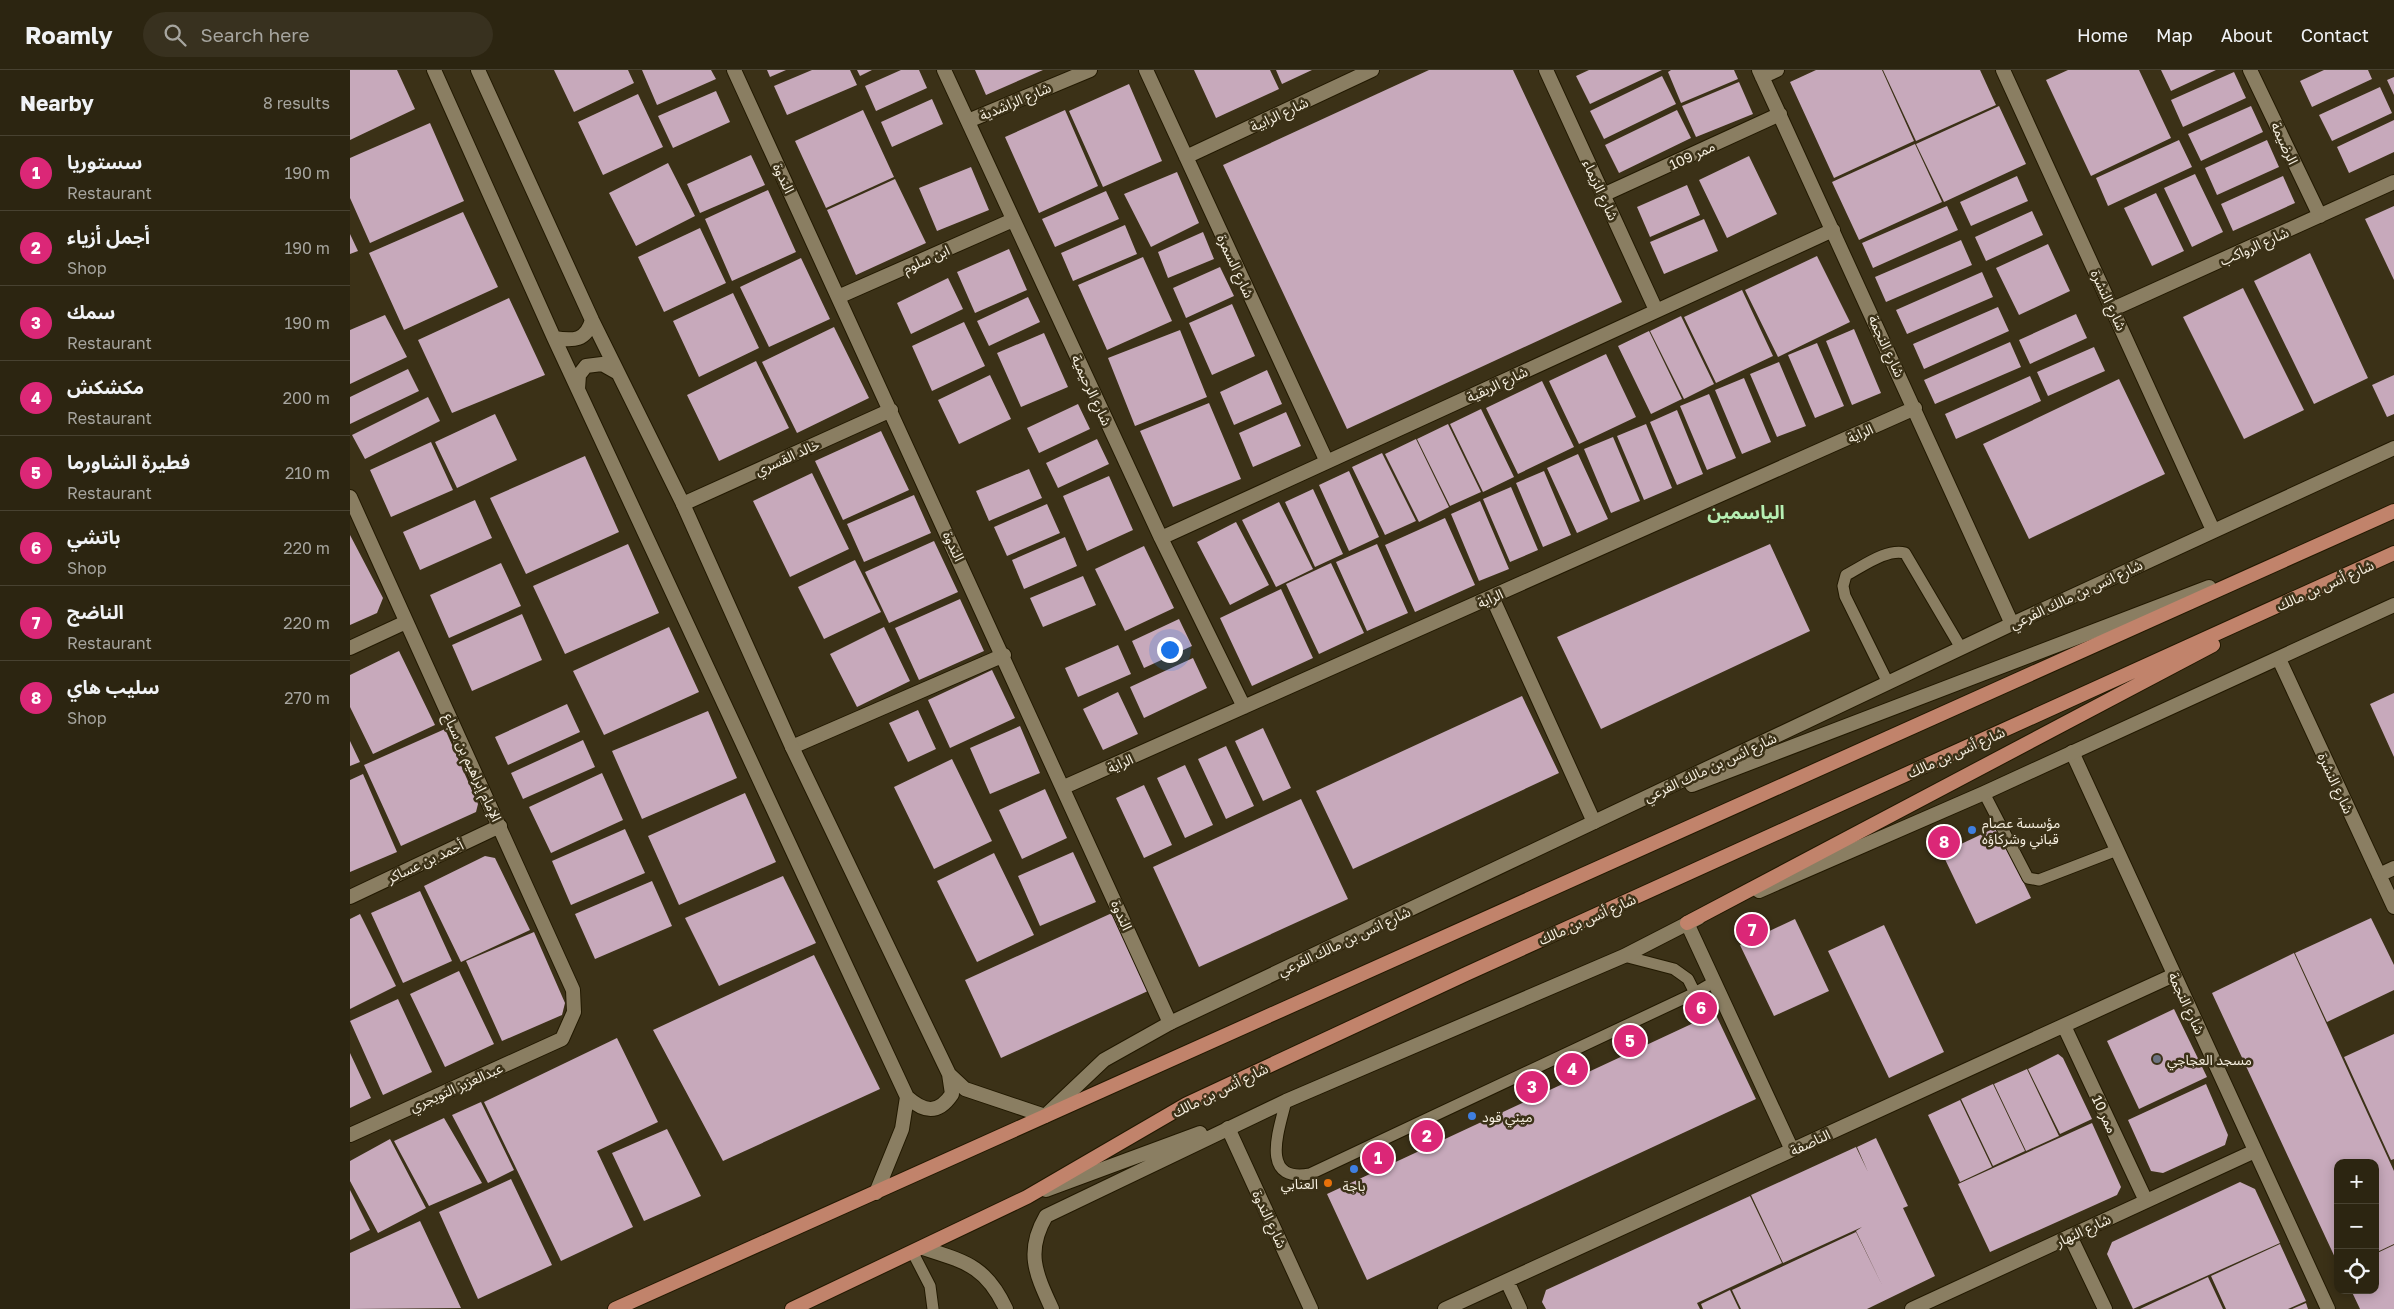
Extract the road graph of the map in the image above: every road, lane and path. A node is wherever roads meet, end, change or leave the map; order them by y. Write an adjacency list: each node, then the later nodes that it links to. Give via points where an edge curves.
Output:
1 (434, 70): 25 (street)
2 (478, 70): 24 (street)
3 (734, 70): 21 (street, الندوة)
4 (944, 70): 14 (street, شارع الرحيمية)
5 (1090, 70): 14 (street, شارع الراشدية)
6 (1146, 70): 15 (street, شارع السمرة)
7 (1372, 70): 15 (street, شارع الرابية)
8 (1546, 70): 17 (street, شارع الزيماء)
9 (1777, 70): 12 (street)
10 (2003, 70): 22 (street, شارع النشرة)
11 (2250, 70): 18 (street, الرضيمة)
12 (1761, 73): 13 (street, شارع النجمة)
13 (1780, 114): 17 (street, ممر 109); 20 (street, شارع النجمة)
14 (968, 121): 19 (street, شارع الرحيمية)
15 (1186, 157): 31 (street, شارع السمرة)
16 (2394, 182): 18 (street, شارع الرواكب)
17 (1603, 195): 23 (street, شارع الزيماء)
18 (2320, 216): 22 (street, شارع الرواكب)
19 (1014, 220): 21 (street, ابن سلوم); 36 (street, شارع الرحيمية)
20 (1833, 230): 23 (street, شارع الربقية); 28 (street, شارع النجمة)
21 (838, 297): 29 (street, الندوة)
22 (2113, 309): 35 (street, شارع النشرة)
23 (1656, 310): 31 (street, شارع الربقية)
24 (592, 320): 25 (street, via 582,337); 26 (street)
25 (554, 338): 27 (street)
26 (619, 374): 27 (street, via 602,364 586,366 579,375); 33 (street)
27 (578, 389): 70 (street)
28 (1915, 408): 40 (street, الراية); 43 (street, شارع النجمة)
29 (891, 410): 33 (street, خالد القسري); 46 (street, الندوة)
30 (2394, 448): 35 (street, شارع انس بن مالك الفرعي)
31 (1326, 462): 36 (street, شارع الربقية)
32 (350, 497): 42 (street, الإمام إبراهيم بن سباع)
33 (683, 504): 50 (street)
34 (2394, 512): 37 (main road)
35 (2213, 530): 43 (street, شارع انس بن مالك الفرعي)
36 (1161, 538): 49 (street, شارع الرحيمية)
37 (2334, 540): 54 (street); 72 (main road)
38 (2394, 553): 39 (main road, شارع أنس بن مالك)
39 (2337, 579): 61 (main road); 78 (main road, شارع أنس بن مالك, via 1187,1104)
40 (1492, 597): 49 (street, الراية); 54 (street)
41 (2394, 605): 47 (street)
42 (406, 622): 44 (street); 55 (street, الإمام إبراهيم بن سباع)
43 (2012, 624): 45 (street, شارع انس بن مالك الفرعي)
44 (350, 648)
45 (1960, 648): 48 (street, شارع انس بن مالك الفرعي); 48 (lane, via 1905,553 1897,551 1884,556 1846,575 1843,586)
46 (1004, 655): 50 (street); 52 (street, الندوة)
47 (2279, 659): 51 (street); 58 (street, شارع النشرة)
48 (1888, 683): 54 (street, شارع انس بن مالك الفرعي)
49 (1244, 707): 52 (street, الراية)
50 (792, 747): 69 (street)
51 (2072, 752): 53 (street); 56 (street, شارع النجمة)
52 (1064, 787): 66 (street, الندوة)
53 (1984, 793): 56 (lane, via 2028,878 2039,880); 61 (street)
54 (1594, 822): 66 (street, شارع انس بن مالك الفرعي)
55 (500, 826): 59 (street, أحمد بن عساكر); 68 (street, الإمام إبراهيم بن سباع, via 573,990 574,1012)
56 (2117, 850): 63 (street, شارع النجمة)
57 (2394, 868): 58 (street)
58 (2379, 875): 60 (street, شارع النشرة)
59 (350, 897)
60 (2394, 907)
61 (1687, 923): 62 (street); 64 (street)
62 (1624, 956): 65 (lane, via 1674,969 1688,979); 71 (street)
63 (2174, 975): 67 (street, الناصفة); 76 (street, شارع النجمة)
64 (1714, 982): 65 (lane); 75 (street)
65 (1695, 994): 71 (lane, via 1310,1174 1295,1177 1286,1174 1276,1157)
66 (1170, 1023): 72 (street, شارع انس بن مالك الفرعي, via 1104,1060)
67 (2064, 1026): 75 (street, الناصفة); 79 (street, ممر 10)
68 (562, 1039): 74 (street, عبدالعزيز التويجري)
69 (949, 1074): 70 (street, via 952,1094 937,1109 918,1108); 72 (street, via 965,1090)
70 (907, 1097): 77 (street, via 902,1129)
71 (1286, 1102): 73 (street); 78 (street)
72 (1045, 1116): 77 (main road)
73 (1228, 1128): 87 (street, via 1046,1216 1036,1233 1033,1253); 88 (street, شارع الندوة)
74 (350, 1135)
75 (1792, 1150): 82 (street, الناصفة)
76 (2255, 1151): 79 (street, شارع النهار); 93 (street, شارع النجمة)
77 (876, 1193): 85 (main road)
78 (1027, 1197): 81 (main road, شارع أنس بن مالك)
79 (2146, 1201): 80 (street, شارع النهار)
80 (2070, 1236): 91 (street, شارع النهار); 92 (street)
81 (918, 1251): 83 (main road, شارع أنس بن مالك); 84 (street, via 958,1259 980,1270 994,1286); 86 (lane, via 930,1286)
82 (1506, 1281): 89 (street, الناصفة); 90 (street)
83 (801, 1307)
84 (1002, 1308)
85 (615, 1309)
86 (933, 1309)
87 (1052, 1309)
88 (1311, 1309)
89 (1445, 1309)
90 (1520, 1309)
91 (1912, 1309)
92 (2105, 1309)
93 (2328, 1309)

